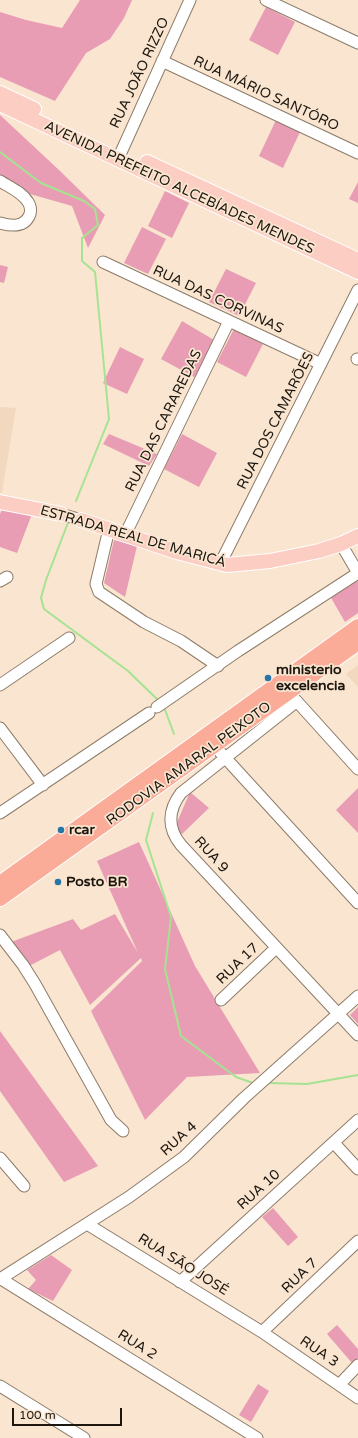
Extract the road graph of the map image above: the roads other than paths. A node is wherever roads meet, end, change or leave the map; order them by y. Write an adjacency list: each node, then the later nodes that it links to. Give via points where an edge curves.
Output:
1 (190, 0): 4 (street, RUA JOÃO RIZZO)
2 (266, 0): 3 (street)
3 (358, 43)
4 (162, 61): 7 (street, RUA MÁRIO SANTÓRO); 8 (street, RUA JOÃO RIZZO)
5 (0, 93): 8 (main road, AVENIDA PREFEITO ALCEBÍADES MENDES)
6 (0, 104): 8 (main road, AVENIDA PREFEITO ALCEBÍADES MENDES)
7 (358, 153)
8 (119, 154): 11 (main road, AVENIDA PREFEITO ALCEBÍADES MENDES); 13 (main road, AVENIDA PREFEITO ALCEBÍADES MENDES)
9 (0, 181): 10 (street, via 23,195 31,210 29,217 19,225)
10 (0, 223)
11 (358, 260)
12 (103, 262): 15 (street, RUA DAS CORVINAS)
13 (358, 272)
14 (358, 290): 16 (street, RUA DOS CAMARÕES)
15 (229, 321): 16 (street, RUA DAS CORVINAS); 21 (street, RUA DAS CARAREDAS)
16 (321, 364): 24 (street, RUA DOS CAMARÕES)
17 (0, 502): 18 (main road, ESTRADA REAL DE MARICÁ)
18 (61, 514): 19 (street, ESTRADA REAL DE MARICÁ)
19 (81, 520): 20 (main road, ESTRADA REAL DE MARICÁ)
20 (109, 529): 21 (main road, ESTRADA REAL DE MARICÁ); 29 (street, via 96,584 99,592)
21 (125, 535): 24 (main road, ESTRADA REAL DE MARICÁ)
22 (358, 536): 23 (main road, ESTRADA REAL DE MARICÁ)
23 (341, 544): 24 (main road, ESTRADA REAL DE MARICÁ, via 270,561 237,565); 25 (street)
24 (220, 564)
25 (358, 573): 29 (street)
26 (358, 627): 37 (highway, RODOVIA AMARAL PEIXOTO)
27 (69, 638): 30 (street)
28 (358, 642): 31 (highway, RODOVIA AMARAL PEIXOTO)
29 (218, 666): 35 (street)
30 (0, 685)
31 (292, 697): 33 (highway, RODOVIA AMARAL PEIXOTO); 34 (street)
32 (0, 728): 35 (street)
33 (219, 751): 38 (highway, RODOVIA AMARAL PEIXOTO); 39 (street); 41 (street, RUA 9, via 176,798 171,828 176,839)
34 (358, 769)
35 (43, 785): 36 (street)
36 (0, 813)
37 (0, 884)
38 (0, 898)
39 (358, 903)
40 (0, 935): 47 (street, via 35,984 112,1120)
41 (276, 948): 43 (street, RUA 17); 44 (street, RUA 9)
42 (358, 996): 44 (street, RUA 4)
43 (221, 1000)
44 (338, 1014): 45 (street, RUA 9); 52 (street, RUA 4, via 244,1098 184,1157)
45 (358, 1035)
46 (358, 1120): 48 (street, RUA 10)
47 (123, 1131)
48 (334, 1142): 50 (street); 55 (street, RUA 10)
49 (0, 1158): 51 (street)
50 (358, 1169)
51 (24, 1186)
52 (88, 1224): 54 (street, RUA 4); 55 (street, RUA SÃO JOSÉ)
53 (358, 1241): 56 (street, RUA 7)
54 (0, 1279): 62 (street, RUA 2)
55 (180, 1282): 56 (street, RUA SÃO JOSÉ)
56 (262, 1332): 58 (street, RUA 3)
57 (358, 1366): 58 (street)
58 (340, 1384): 60 (street, RUA 3)
59 (0, 1386): 61 (street)
60 (358, 1398)
61 (84, 1438)
62 (256, 1438)

